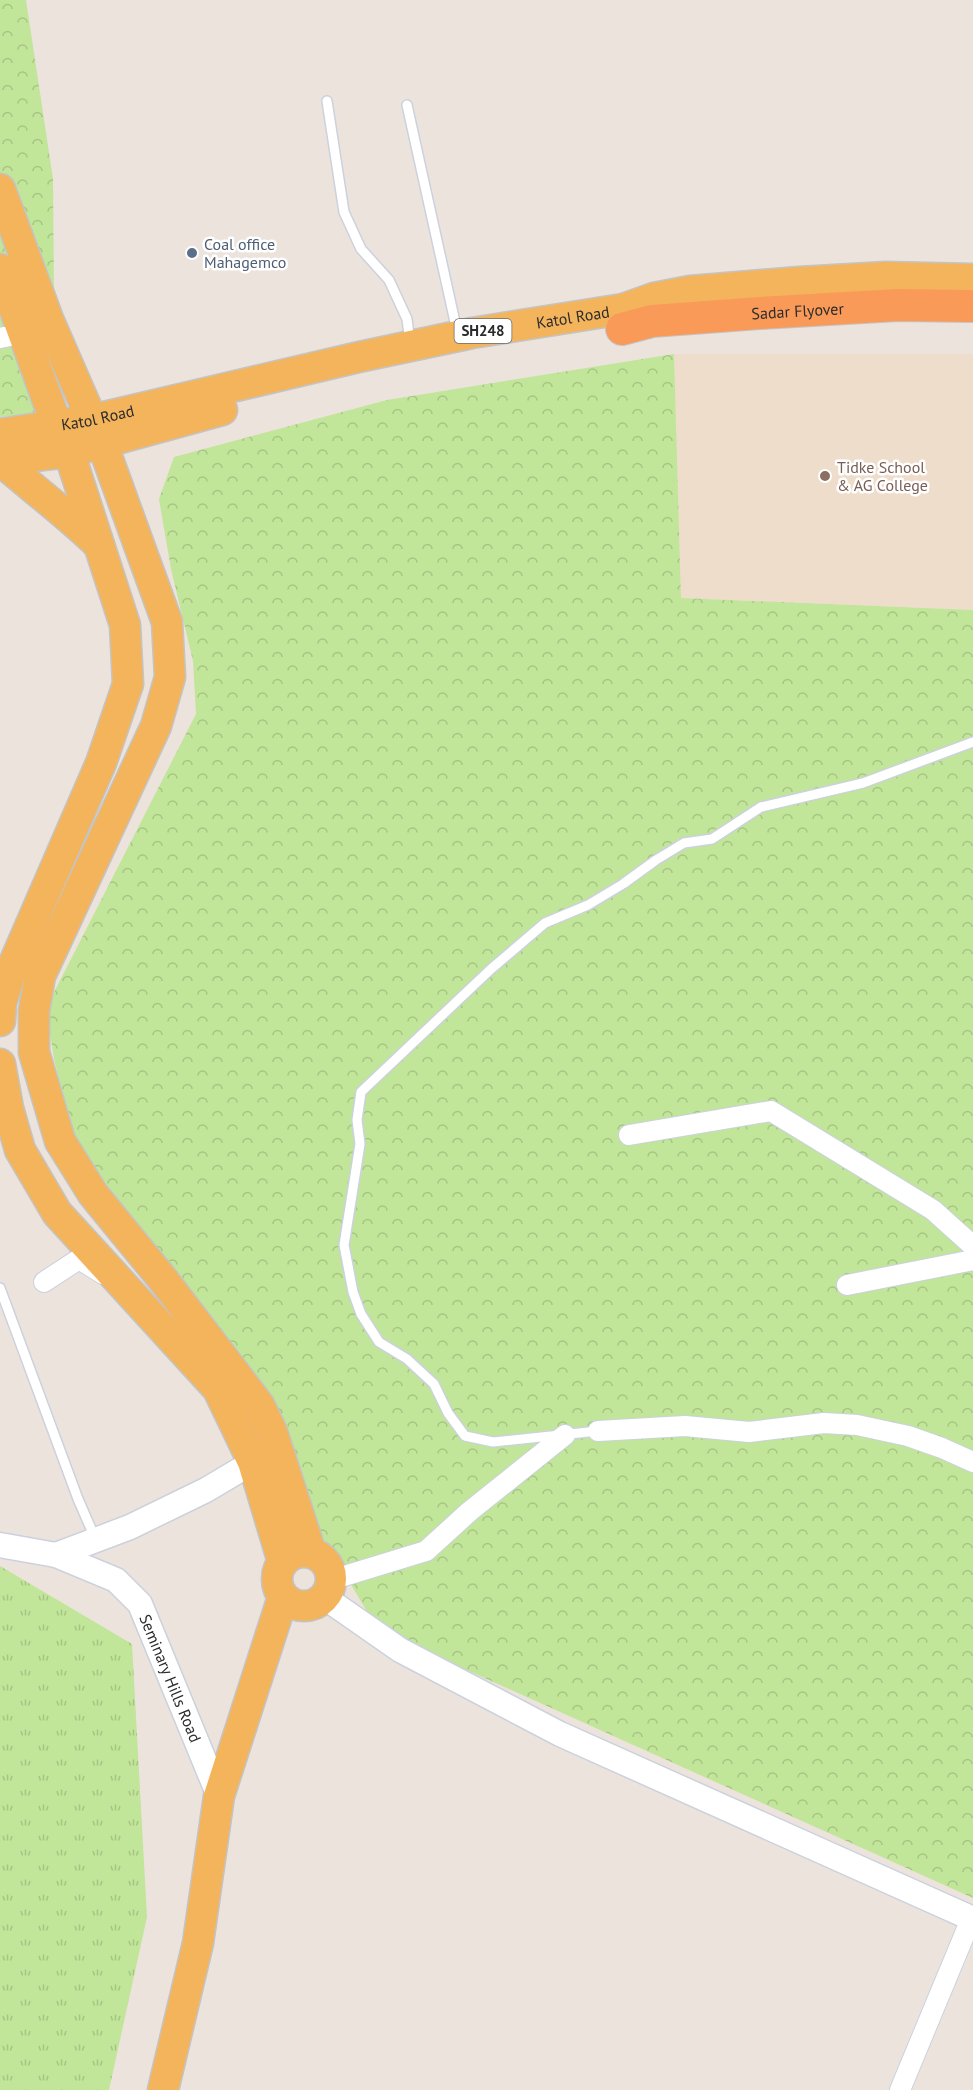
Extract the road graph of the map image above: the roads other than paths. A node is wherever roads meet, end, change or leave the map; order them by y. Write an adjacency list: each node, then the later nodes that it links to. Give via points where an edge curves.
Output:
1 (327, 101): 13 (lane, via 344,212 361,249 389,280 407,319)
2 (407, 105): 12 (lane)
3 (0, 189): 14 (main road, via 48,319)
4 (0, 268): 11 (main road)
5 (973, 279): 10 (main road, Katol Road / SH248, via 886,277 690,291 654,298)
6 (973, 296): 8 (highway, Sadar Flyover, via 895,295)
7 (973, 306): 8 (highway, Sadar Flyover)
8 (693, 310): 10 (highway, Sadar Flyover, via 652,321)
9 (973, 318): 10 (main road, Katol Road / SH248)
10 (623, 319): 12 (main road, Katol Road / SH248); 14 (main road, Katol Road / SH248)
11 (12, 335): 16 (main road)
12 (458, 336): 13 (main road, Katol Road / SH248)
13 (411, 346): 14 (main road, Katol Road / SH248)
14 (96, 432): 16 (main road, Katol Road / SH248); 35 (main road, via 166,622 170,678 156,726 40,976 34,1011 34,1052 60,1141 93,1194 259,1405 272,1432)
15 (0, 434): 16 (main road, Katol Road / SH248)
16 (63, 439): 17 (main road, Katol Road / SH248); 18 (main road)
17 (0, 460): 18 (main road)
18 (99, 545): 20 (main road, via 125,625 128,684 102,763 12,968)
19 (973, 742): 30 (lane, via 863,783 761,807 712,839 684,843 588,905 545,922 361,1092 357,1120 360,1144 344,1245 361,1314 379,1342 407,1359 434,1384 465,1436 493,1442)
20 (0, 1021)
21 (0, 1064): 27 (main road, via 20,1150 57,1213)
22 (629, 1135): 23 (street, via 771,1111 933,1210)
23 (973, 1246)
24 (973, 1260): 26 (street)
25 (44, 1282): 27 (street, via 79,1259)
26 (847, 1285)
27 (122, 1286): 31 (main road, via 218,1389)
28 (0, 1288): 33 (lane)
29 (598, 1431): 30 (lane); 32 (street, via 685,1426 749,1432 824,1423 857,1425 908,1436)
30 (566, 1435): 38 (street, via 426,1551)
31 (253, 1462): 33 (street, via 206,1490 130,1527); 37 (main road)
32 (973, 1462)
33 (95, 1539): 36 (street)
34 (0, 1545): 36 (street, Seminary Hills Road)
35 (311, 1553): 37 (main road, via 296,1554); 38 (main road, via 329,1568)
36 (56, 1556): 40 (street, Seminary Hills Road, via 116,1580 140,1604)
37 (283, 1562): 39 (main road, via 277,1573 277,1586)
38 (328, 1588): 39 (main road, via 311,1605 296,1605); 41 (street, via 400,1650 561,1734)
39 (283, 1598): 40 (main road)
40 (219, 1796): 42 (main road, via 198,1943)
41 (972, 1919): 43 (street)
42 (163, 2090)
43 (900, 2090)

